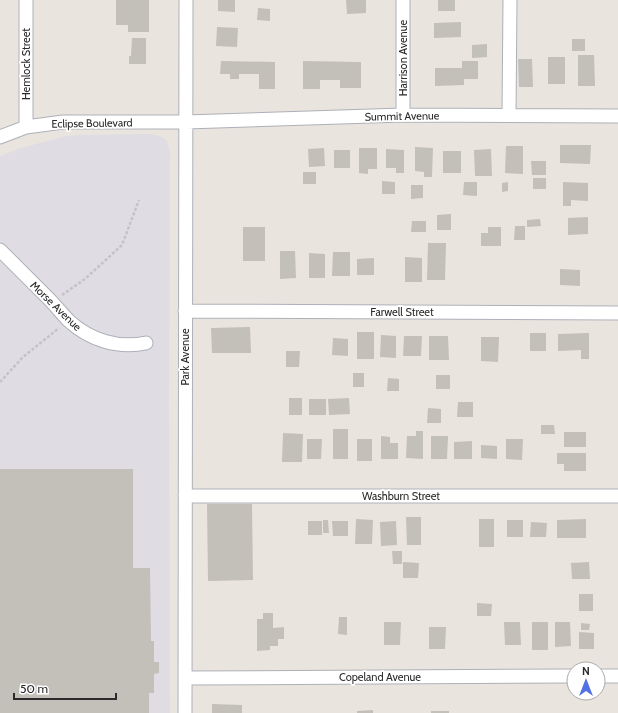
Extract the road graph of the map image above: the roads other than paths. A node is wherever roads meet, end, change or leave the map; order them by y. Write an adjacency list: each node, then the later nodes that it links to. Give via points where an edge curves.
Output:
1 (26, 0): 9 (street, Hemlock Street)
2 (186, 0): 8 (street, Park Avenue)
3 (403, 0): 5 (street, Harrison Avenue)
4 (510, 0): 6 (street)
5 (403, 115): 6 (street, Summit Avenue); 8 (street, Summit Avenue)
6 (509, 115): 7 (street, Summit Avenue)
7 (618, 116)
8 (186, 122): 9 (street, Eclipse Boulevard, via 63,122); 12 (street, Park Avenue)
9 (26, 127): 10 (street, Eclipse Boulevard)
10 (0, 137)
11 (0, 250): 14 (street, Morse Avenue, via 81,331 107,343)
12 (185, 311): 13 (street, Farwell Street); 15 (street, Park Avenue)
13 (618, 313)
14 (146, 344)
15 (185, 496): 16 (street, Washburn Street); 20 (street, Park Avenue)
16 (618, 496)
17 (566, 676): 20 (street, Copeland Avenue)
18 (606, 676): 19 (street)
19 (618, 676)
20 (185, 678): 21 (street, Park Avenue)
21 (185, 713)

